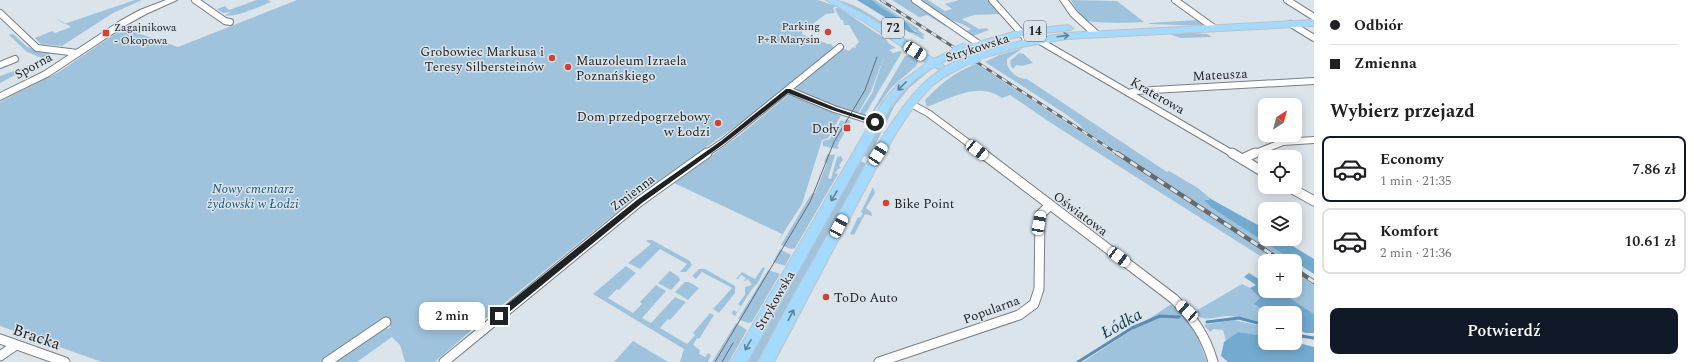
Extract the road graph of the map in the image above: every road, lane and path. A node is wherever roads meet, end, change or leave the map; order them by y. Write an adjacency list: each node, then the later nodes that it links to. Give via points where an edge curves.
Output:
1 (161, 0): 25 (street, Sporna, via 121,18)
2 (173, 0): 26 (street, Sporna, via 122,22)
3 (195, 0): 14 (street, via 224,21)
4 (830, 0): 28 (main road, 72, via 857,13)
5 (845, 0): 28 (main road, 72, via 870,13)
6 (915, 0): 23 (street)
7 (992, 0): 19 (street)
8 (1058, 0): 18 (street, via 1063,11)
9 (1064, 0): 18 (street)
10 (1175, 0): 17 (street)
11 (1287, 0): 13 (street)
12 (0, 13): 25 (street, via 35,47)
13 (1314, 17)
14 (230, 22)
15 (1314, 23): 16 (main road, Strykowska / 14)
16 (1291, 24): 17 (main road, Strykowska / 14); 20 (street)
17 (1214, 28): 18 (main road, Strykowska / 14)
18 (1088, 30): 19 (main road, Strykowska / 14); 21 (main road, Strykowska / 14, one-way to 18)
19 (1021, 33): 22 (street); 23 (main road, Strykowska / 14)
20 (1314, 38)
21 (1038, 40): 22 (main road, Strykowska / 14); 34 (street, Kraterowa)
22 (1027, 42): 30 (main road, Strykowska / 14, bridge, via 979,56)
23 (978, 44): 28 (main road, Strykowska / 14, bridge)
24 (840, 47): 32 (street, Zmienna)
25 (68, 52): 26 (street); 33 (street, Sporna, via 40,71)
26 (78, 53): 35 (street, Sporna, via 46,74)
27 (15, 59): 29 (street)
28 (936, 61): 30 (main road); 37 (main road, Strykowska / 14, one-way to 37, via 901,86)
29 (0, 65)
30 (950, 69): 36 (main road, Strykowska / 14, via 925,88)
31 (1314, 81): 34 (street, Mateusza)
32 (788, 90): 37 (street); 50 (street, Zmienna, via 723,142 611,224)
33 (0, 91)
34 (1128, 93): 39 (street, Kraterowa)
35 (0, 97)
36 (911, 104): 43 (street, Oświatowa, via 928,113); 52 (main road, Strykowska / 14, one-way to 36, via 873,163)
37 (875, 122): 51 (main road, Strykowska / 14, one-way to 51)
38 (1314, 140): 39 (street, via 1283,142)
39 (1242, 159): 40 (street, Kraterowa)
40 (1258, 169)
41 (1302, 194): 42 (street)
42 (1314, 201)
43 (1050, 205): 53 (street, Popularna, via 1040,215 1039,289 1034,305 1016,317); 54 (street, Oświatowa, via 1187,311 1204,334)
44 (386, 322): 49 (street)
45 (0, 339): 46 (street, Bracka)
46 (16, 345): 47 (street); 48 (street, Bracka)
47 (0, 356)
48 (65, 362)
49 (327, 362)
50 (444, 362)
51 (739, 362)
52 (766, 362)
53 (878, 362)
54 (1213, 362)

